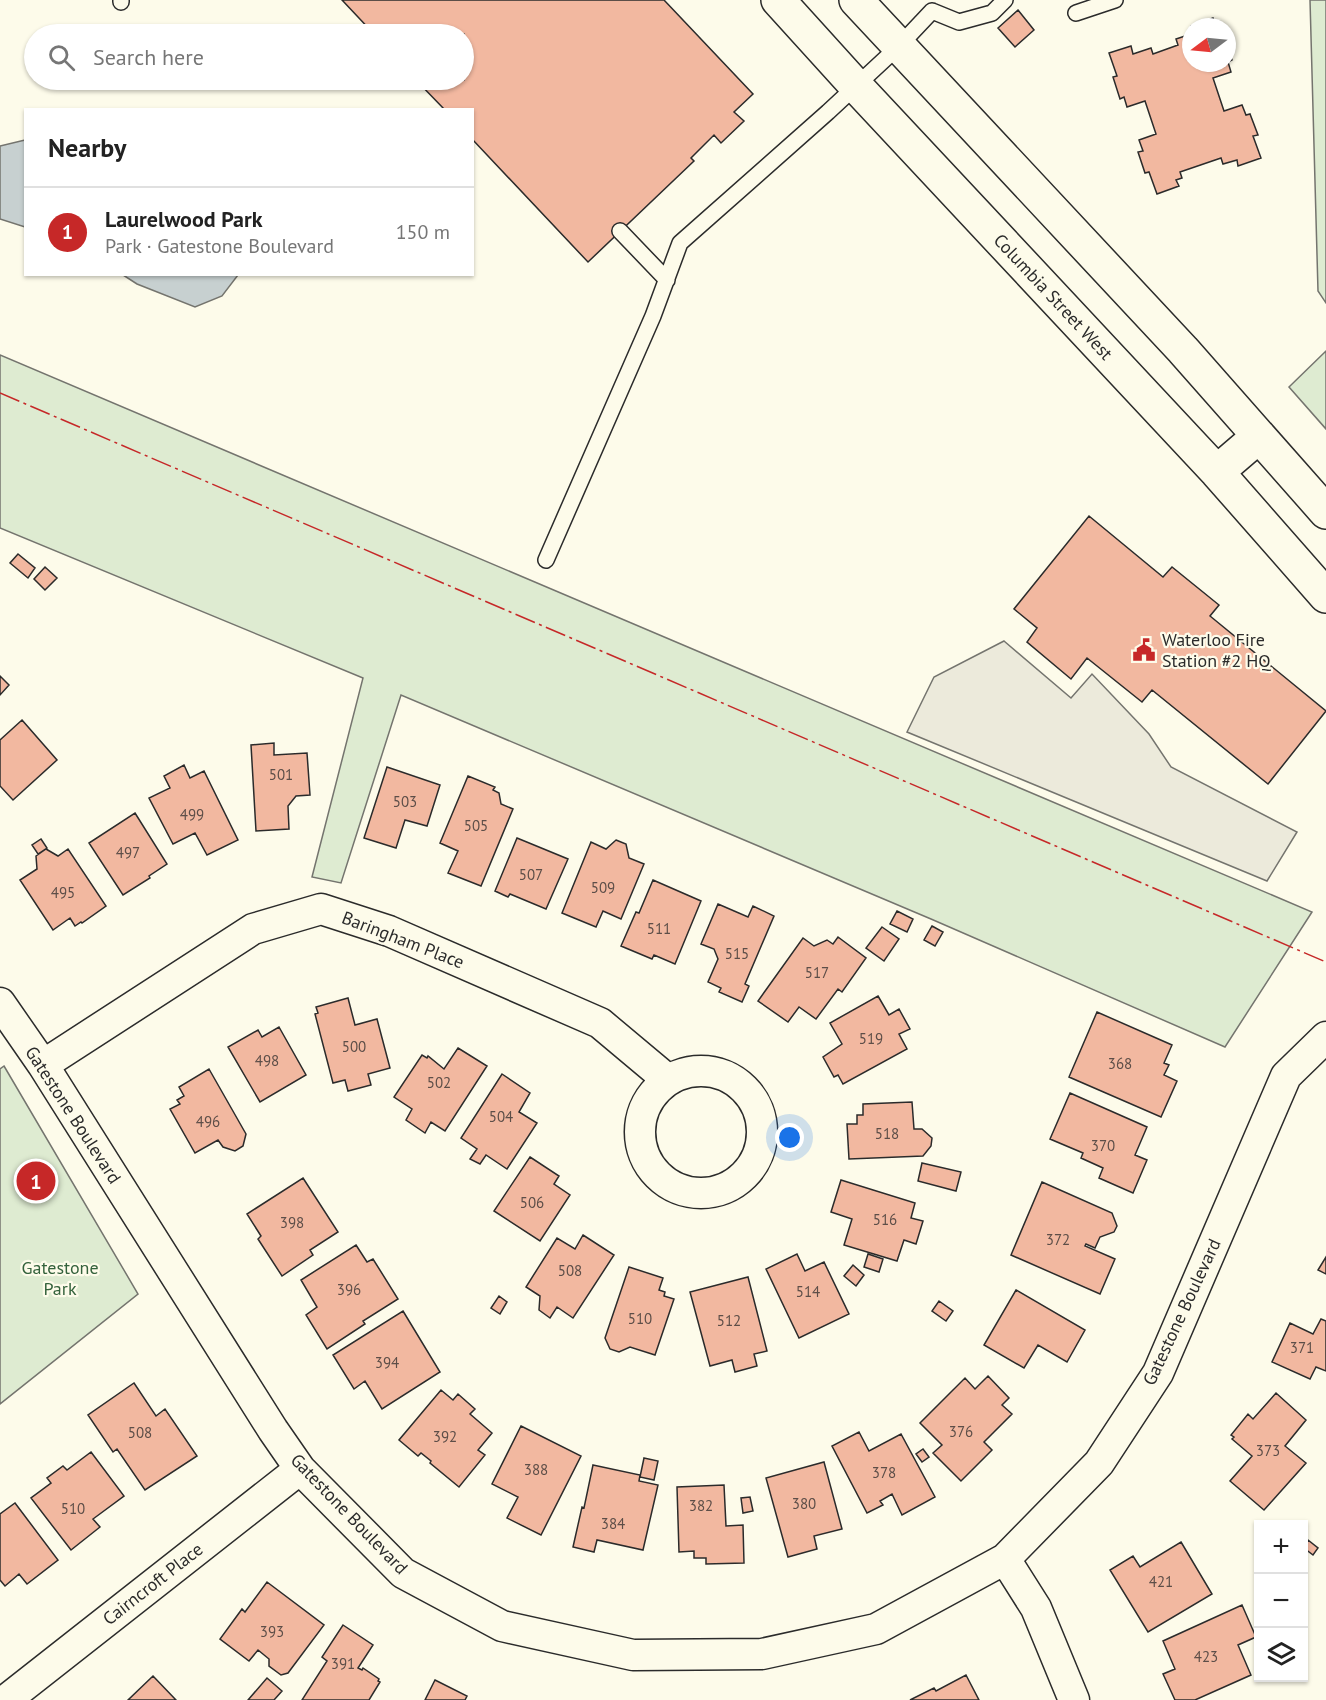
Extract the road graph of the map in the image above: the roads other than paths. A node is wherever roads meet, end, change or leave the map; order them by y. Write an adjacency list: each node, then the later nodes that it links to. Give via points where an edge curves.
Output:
1 (778, 0): 8 (main road, Columbia Street West)
2 (856, 0): 7 (main road)
3 (1005, 0): 5 (lane, via 992,13 959,22)
4 (1114, 0): 6 (lane)
5 (930, 6): 7 (lane)
6 (1076, 13)
7 (899, 46): 8 (lane); 11 (main road)
8 (856, 86): 10 (lane, via 680,243); 12 (main road, Columbia Street West)
9 (620, 231): 10 (lane)
10 (667, 280): 14 (lane)
11 (1259, 436): 12 (main road); 13 (main road)
12 (1217, 472): 15 (main road, Columbia Street West)
13 (1326, 512)
14 (546, 560)
15 (1326, 596)
16 (0, 1003): 18 (street, Gatestone Boulevard)
17 (1326, 1037): 21 (street, Gatestone Boulevard, via 1286,1076 1158,1373 1099,1463)
18 (43, 1065): 19 (street, Baringham Place, via 253,929 321,909 389,931 600,1023); 20 (street, Gatestone Boulevard)
19 (668, 1080): 19 (street, via 652,1094 642,1113 642,1151 651,1168 666,1183 684,1191 714,1192 734,1184 753,1164 761,1144 760,1115 750,1095 735,1081 715,1072 693,1071)
20 (300, 1469): 21 (street, Gatestone Boulevard, via 403,1573 502,1626 633,1654 762,1654 876,1629); 22 (street, Cairncroft Place)
21 (1005, 1559): 23 (street, via 1036,1608)
22 (6, 1700)
23 (1074, 1700)

